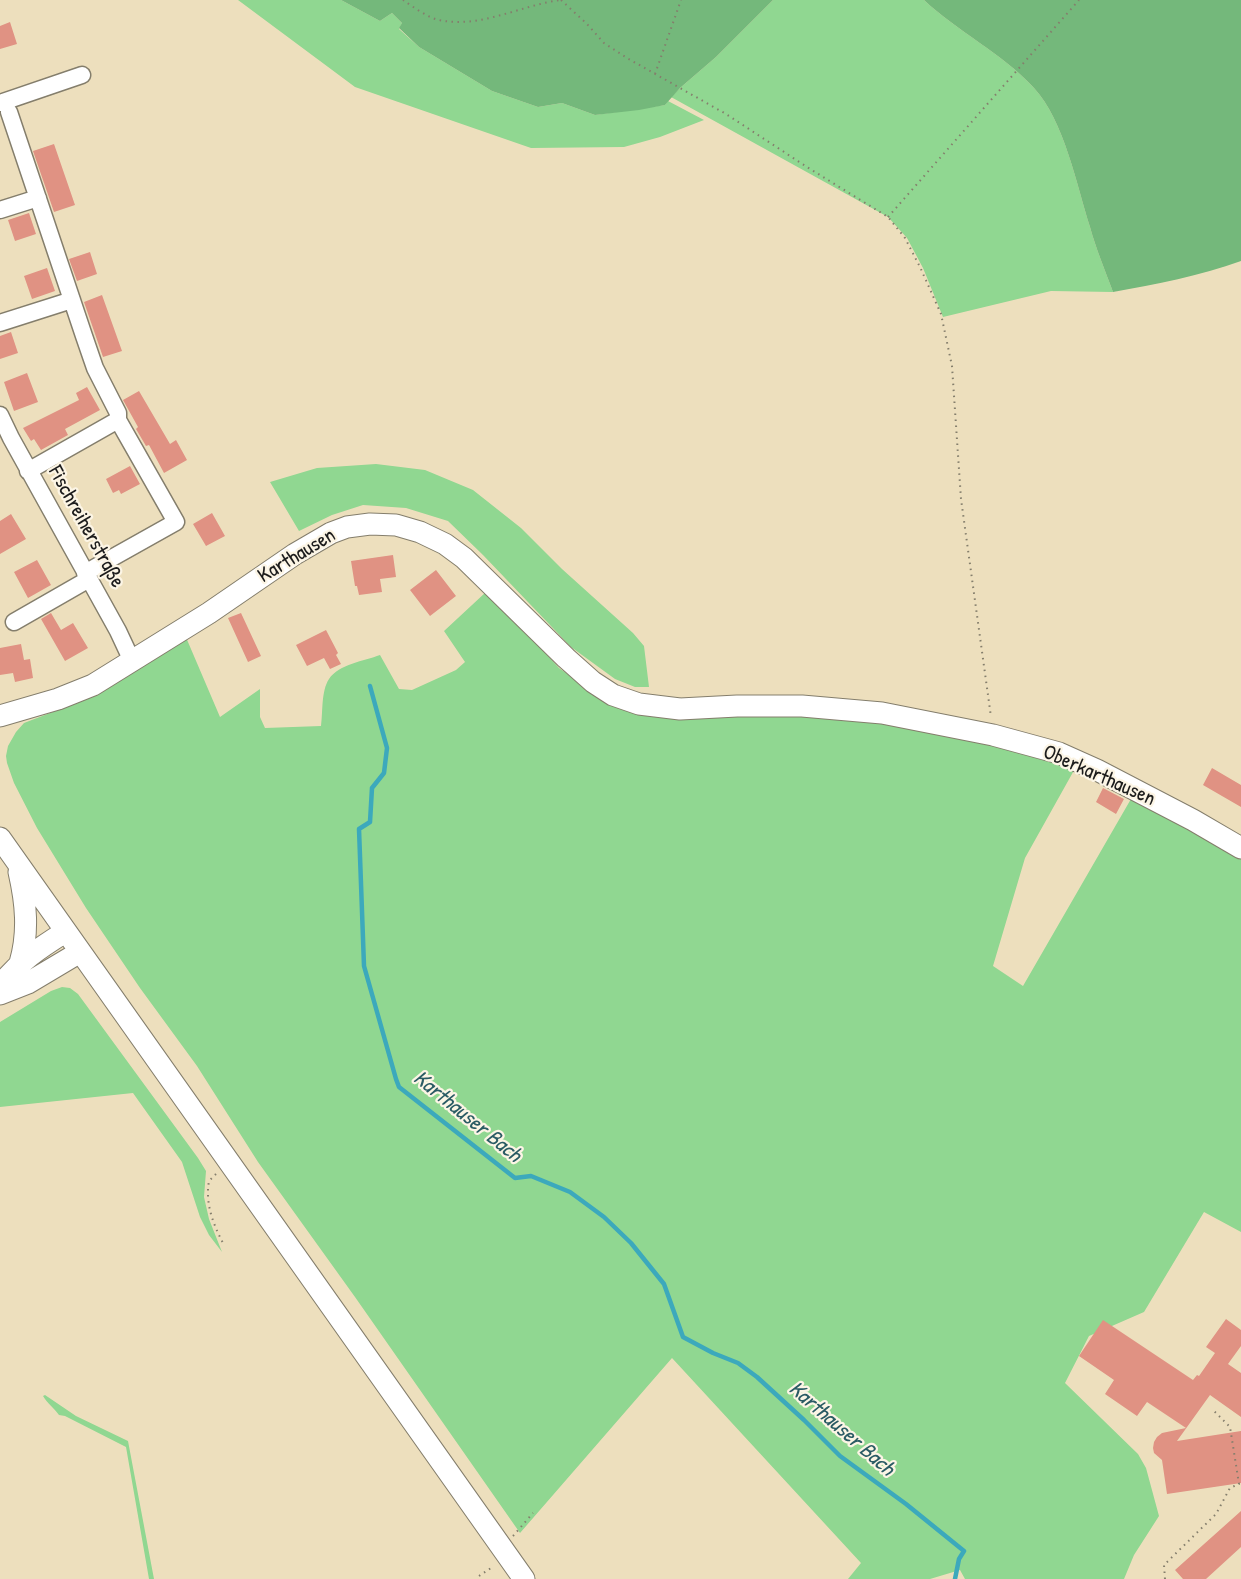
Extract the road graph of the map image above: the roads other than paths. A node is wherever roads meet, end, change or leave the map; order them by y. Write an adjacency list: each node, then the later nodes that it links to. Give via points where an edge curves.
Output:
1 (82, 75): 2 (street)
2 (5, 107): 3 (street)
3 (38, 198): 4 (street); 5 (street)
4 (0, 210)
5 (72, 300): 6 (street); 8 (street)
6 (0, 323)
7 (0, 416): 9 (street, Fischreiherstraße)
8 (118, 420): 9 (street); 10 (street, via 176,522)
9 (28, 471): 10 (street, Fischreiherstraße)
10 (87, 576): 11 (street); 12 (street, Fischreiherstraße)
11 (14, 622)
12 (132, 661): 13 (main road, Karthausen, via 75,693); 14 (main road, Karthausen, via 331,533 370,524 396,525 445,544 464,558 566,658 613,695 639,704 680,709 802,706 882,713)
13 (4, 715)
14 (948, 725): 16 (main road, Oberkarthausen, via 1059,753 1194,820)
15 (0, 838): 17 (main road)
16 (1241, 848)
17 (17, 863): 18 (main road); 20 (main road, via 27,925)
18 (65, 932): 19 (main road); 20 (main road)
19 (80, 952): 22 (main road, via 28,983); 23 (main road)
20 (21, 963): 21 (main road)
21 (0, 986)
22 (0, 994)
23 (524, 1579)

